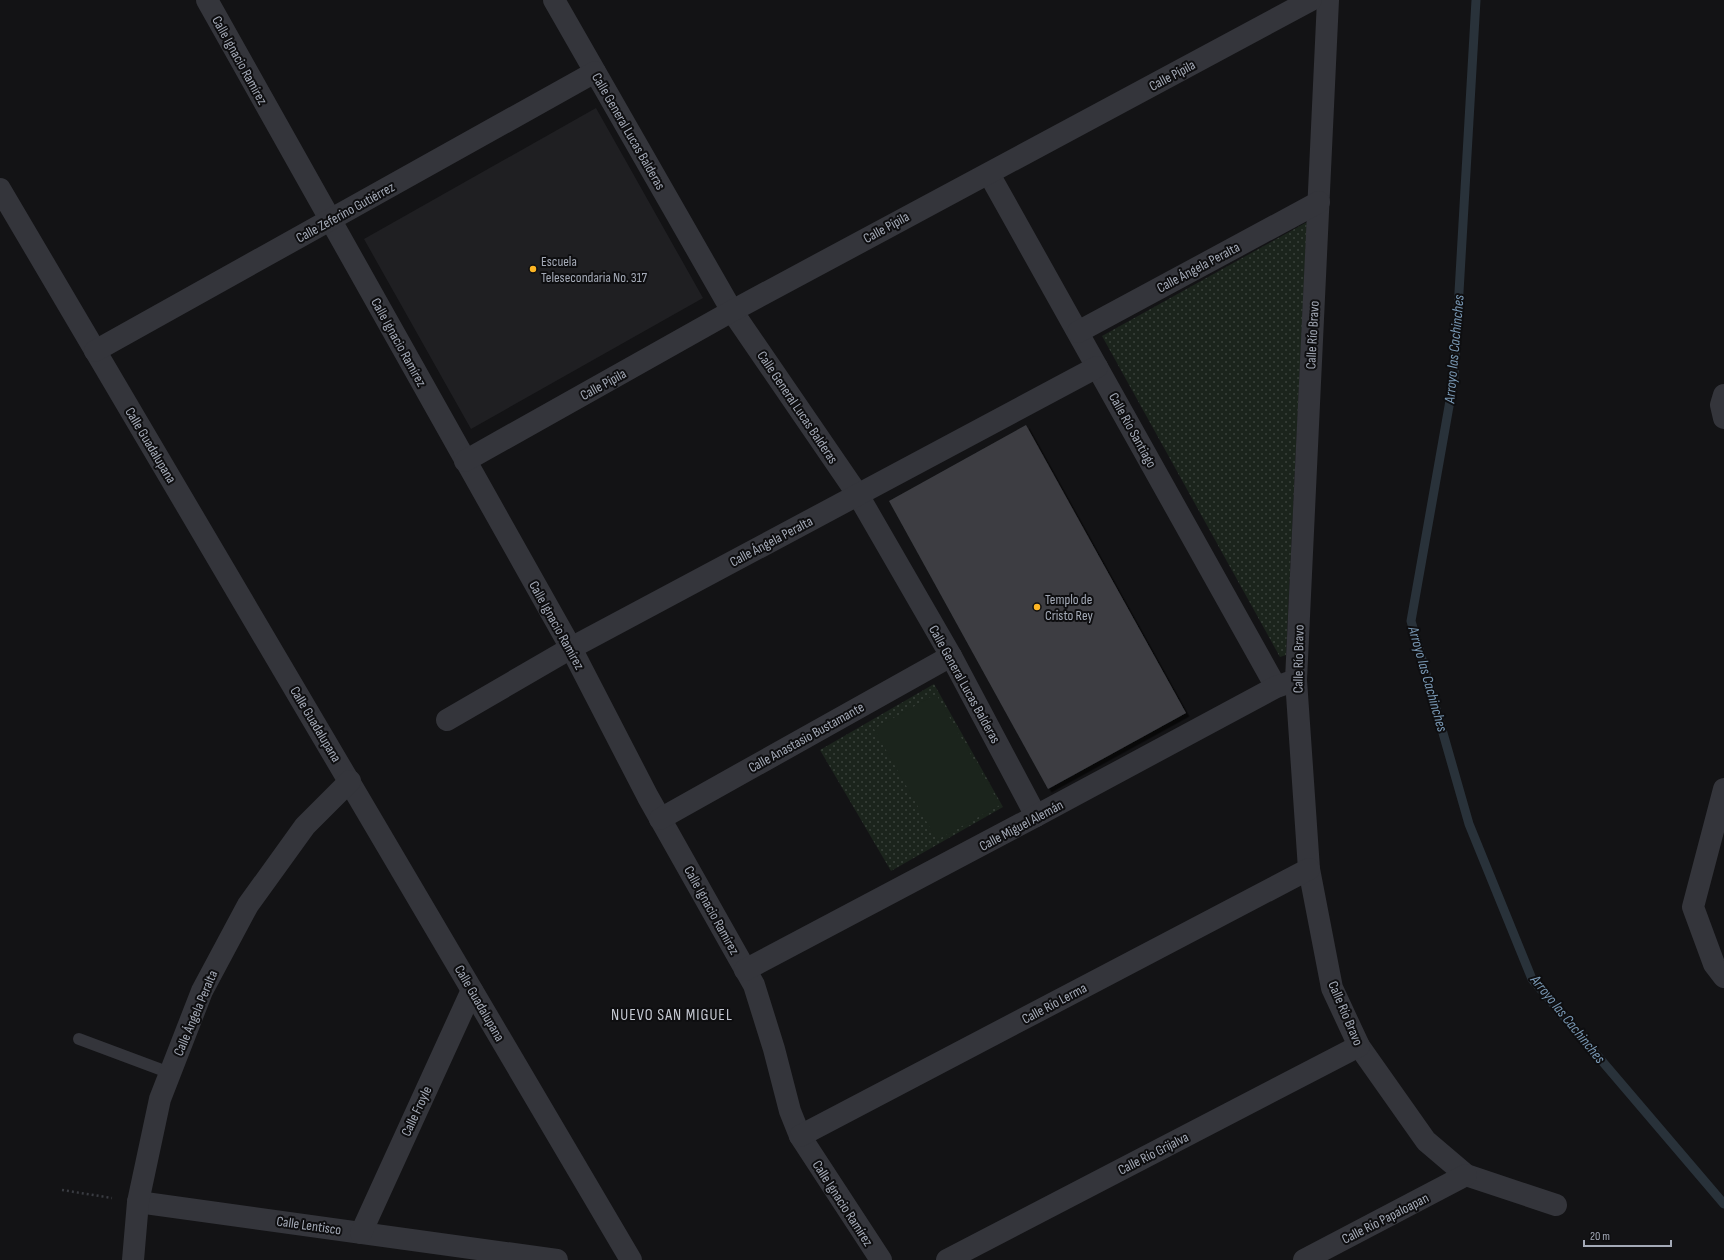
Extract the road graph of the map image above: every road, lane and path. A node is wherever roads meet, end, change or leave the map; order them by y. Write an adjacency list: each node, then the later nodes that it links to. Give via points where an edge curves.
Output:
1 (207, 0): 9 (street, Calle Ignacio Ramírez)
2 (554, 0): 5 (street, Calle General Lucas Balderas)
3 (1311, 0): 6 (street, Calle Pípila)
4 (1328, 0): 8 (street, Calle Río Bravo)
5 (595, 72): 9 (street, Calle Zeferino Gutiérrez); 10 (street, Calle General Lucas Balderas)
6 (989, 174): 10 (street, Calle Pípila); 11 (street, Calle Río Santiago)
7 (0, 189): 12 (street, Calle Guadalupana)
8 (1319, 202): 11 (street, Calle Ángela Peralta); 20 (street, Calle Río Bravo)
9 (330, 220): 12 (street, Calle Zeferino Gutiérrez); 16 (street, Calle Ignacio Ramírez)
10 (732, 311): 16 (street, Calle Pípila); 17 (street, Calle General Lucas Balderas)
11 (1078, 332): 13 (street, Calle Río Santiago)
12 (96, 351): 22 (street, Calle Guadalupana)
13 (1097, 366): 17 (street, Calle Ángela Peralta); 20 (street, Calle Río Santiago)
14 (1724, 395): 15 (street, via 1721,405)
15 (1724, 418)
16 (465, 461): 18 (street, Calle Ignacio Ramírez)
17 (858, 495): 18 (street, Calle Ángela Peralta); 19 (street, Calle General Lucas Balderas)
18 (571, 648): 21 (street, Calle Ángela Peralta); 25 (street, Calle Ignacio Ramírez)
19 (951, 656): 24 (street, Calle General Lucas Balderas); 25 (street, Calle Anastasio Bustamante)
20 (1286, 683): 24 (street, Calle Miguel Alemán); 26 (street, Calle Río Bravo)
21 (447, 720)
22 (350, 781): 29 (street, Calle Guadalupana); 32 (street, Calle Ángela Peralta, via 305,826 248,905 202,991)
23 (1724, 789): 28 (street, via 1693,907 1714,964)
24 (1036, 816): 27 (street, Calle Miguel Alemán)
25 (660, 819): 27 (street, Calle Ignacio Ramírez)
26 (1309, 869): 31 (street, Calle Río Bravo, via 1332,988); 33 (street, Calle Río Lerma)
27 (745, 970): 33 (street, Calle Ignacio Ramírez, via 754,985 790,1111)
28 (1724, 977)
29 (472, 990): 38 (street, Calle Froyle); 41 (street, Calle Guadalupana)
30 (79, 1039): 32 (lane)
31 (1359, 1046): 34 (street, Calle Río Bravo, via 1426,1141); 43 (street, Calle Río Grijalva)
32 (170, 1073): 36 (street, Calle Ángela Peralta, via 160,1100)
33 (800, 1136): 42 (street, Calle Ignacio Ramírez)
34 (1466, 1175): 37 (street, Calle Río Bravo); 44 (street, Calle Río Papaloapan)
35 (62, 1190): 36 (path)
36 (138, 1202): 38 (street, Calle Lentisco); 39 (street, Calle Ángela Peralta)
37 (1556, 1204)
38 (360, 1233): 40 (street, Calle Lentisco)
39 (133, 1260)
40 (557, 1260)
41 (631, 1260)
42 (881, 1260)
43 (947, 1260)
44 (1304, 1260)

